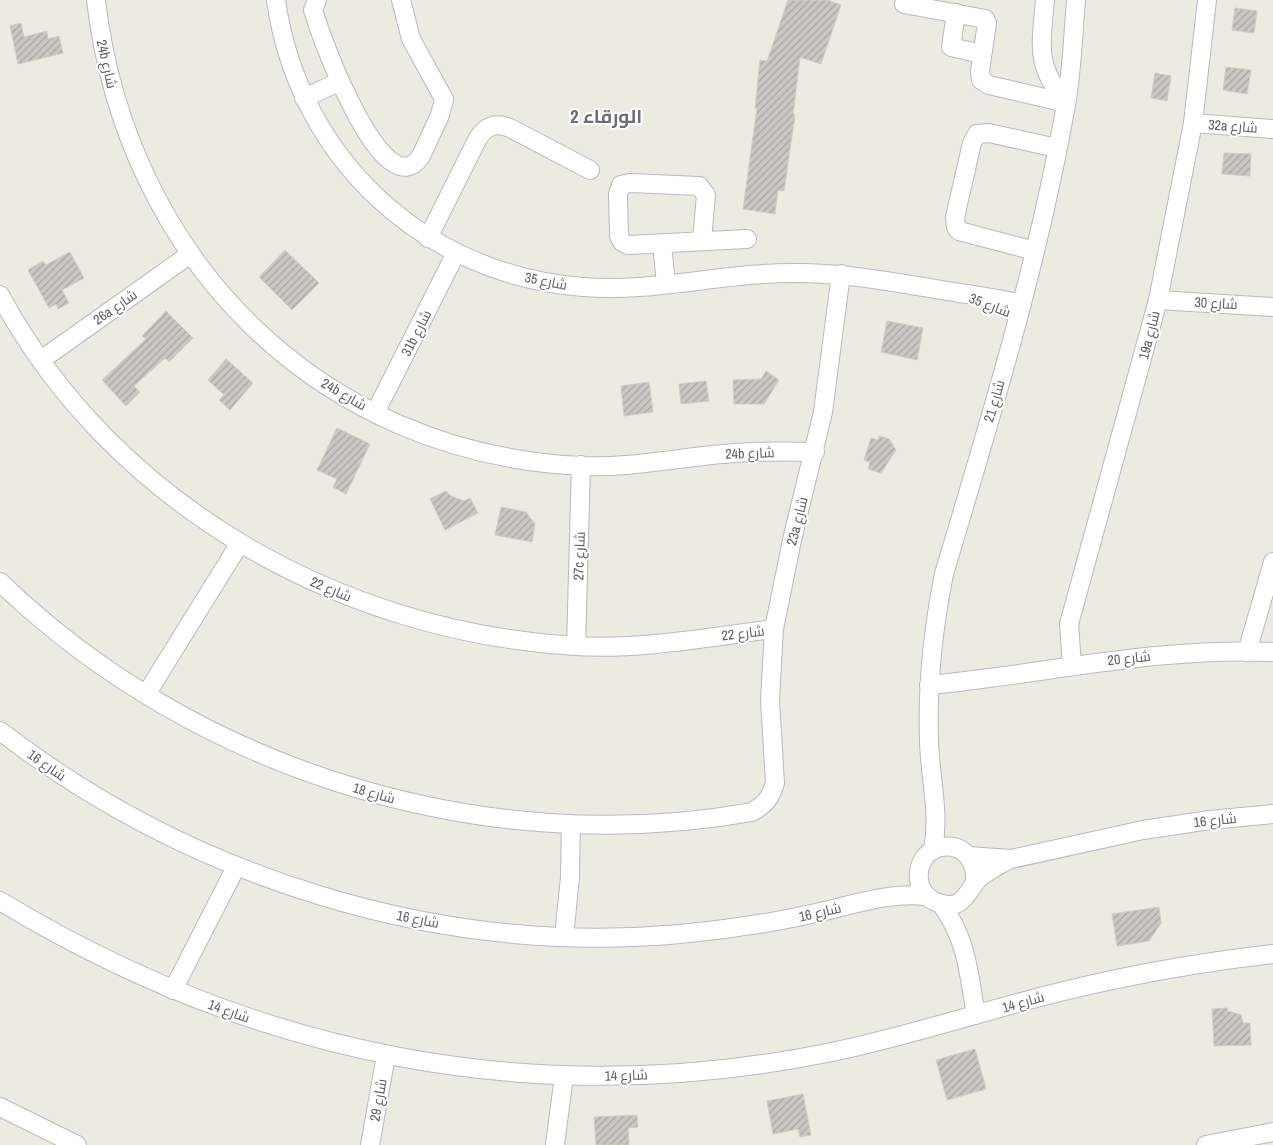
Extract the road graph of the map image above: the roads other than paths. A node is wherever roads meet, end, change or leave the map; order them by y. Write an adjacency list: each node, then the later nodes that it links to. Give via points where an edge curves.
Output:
1 (96, 0): 24 (street, 24b شارع, via 109,78 123,125 141,170)
2 (276, 0): 12 (street, شارع 35, via 285,47)
3 (316, 0): 11 (street, via 314,16)
4 (401, 0): 11 (street, via 417,55 444,99 440,115 416,162 408,167 399,167 391,162 369,134)
5 (1045, 0): 13 (street, via 1043,64 1047,76)
6 (1076, 0): 13 (street, شارع 21)
7 (1207, 0): 14 (street, 19a شارع)
8 (904, 4): 9 (street)
9 (956, 13): 10 (street, via 986,20); 10 (street, via 951,47)
10 (982, 54): 13 (street, via 979,76 984,84)
11 (340, 86): 12 (street)
12 (306, 103): 18 (street, شارع 35, via 345,164 370,192)
13 (1066, 103): 16 (street, شارع 21)
14 (1194, 123): 15 (street, 32a شارع); 28 (street, 19a شارع)
15 (1273, 129)
16 (1057, 148): 22 (street, شارع 21); 22 (street, via 989,133 977,134 954,222 959,231)
17 (590, 170): 18 (street, via 510,128 500,124 490,126 477,140)
18 (428, 238): 23 (street, شارع 35)
19 (747, 239): 20 (street)
20 (702, 241): 21 (street); 21 (street, via 706,195 699,186 621,185 618,230 622,242 628,246)
21 (666, 244): 26 (street)
22 (1035, 252): 30 (street, شارع 21)
23 (456, 253): 26 (street, شارع 35, via 497,270 539,281 592,288); 32 (street, 31b شارع)
24 (189, 255): 31 (street, 26a شارع); 32 (street, 24b شارع, via 226,299 288,358)
25 (841, 274): 26 (street, شارع 35, via 768,273); 30 (street, شارع 35, via 962,294); 33 (street, 23a شارع, via 830,372)
26 (671, 283)
27 (0, 295): 31 (street, شارع 22)
28 (1158, 300): 29 (street, شارع 30); 42 (street, 19a شارع, via 1069,624)
29 (1273, 307)
30 (1020, 309): 43 (street, شارع 21, via 944,574)
31 (41, 360): 35 (street, شارع 22, via 84,414 131,462 183,506)
32 (375, 412): 34 (street, 24b شارع, via 418,434 471,450)
33 (815, 452): 34 (street, 24b شارع, via 758,451 641,464); 38 (street, 23a شارع, via 792,540)
34 (581, 466): 39 (street, 27c شارع)
35 (240, 543): 39 (street, شارع 22, via 329,590 385,610 475,634); 44 (street)
36 (1273, 562): 40 (street)
37 (0, 582): 44 (street, شارع 18, via 58,633)
38 (774, 629): 39 (street, شارع 22, via 635,645); 46 (street, 23a شارع, via 770,700)
39 (576, 646)
40 (1247, 652): 41 (street, شارع 20); 42 (street, شارع 20, via 1160,655)
41 (1273, 652)
42 (1072, 665): 43 (street, شارع 20, via 987,677)
43 (929, 679): 47 (street, شارع 21, via 929,743)
44 (147, 693): 49 (street, شارع 18, via 198,725 252,751 318,776 387,797 457,813)
45 (0, 731): 53 (street, شارع 16, via 74,784 110,805)
46 (775, 770): 49 (street, شارع 18, via 772,795 752,812 653,822)
47 (937, 802): 50 (street, شارع 21); 51 (street, شارع 21)
48 (1273, 814): 52 (street, شارع 16, via 1143,830)
49 (570, 824): 59 (street)
50 (933, 850): 51 (street); 54 (street, via 924,858)
51 (962, 852): 52 (street, شارع 16); 55 (street, via 974,864)
52 (1010, 859): 55 (street, شارع 16)
53 (231, 865): 59 (street, شارع 16, via 318,895 401,916 515,935); 62 (street)
54 (919, 870): 56 (street, شارع 16); 57 (street, via 921,888)
55 (970, 890): 57 (street, via 950,905); 60 (street)
56 (877, 898): 57 (street, شارع 16, via 902,895); 59 (street, شارع 16, via 728,930 677,935)
57 (934, 900): 60 (street)
58 (0, 901): 62 (street, شارع 14, via 80,947)
59 (570, 937)
60 (962, 938): 63 (street)
61 (1273, 954): 63 (street, شارع 14, via 1167,968)
62 (178, 992): 64 (street, شارع 14, via 316,1039)
63 (980, 1014): 65 (street, شارع 14, via 878,1042 774,1062 670,1074)
64 (386, 1055): 65 (street, شارع 14, via 475,1070); 69 (street, شارع 29)
65 (564, 1076): 70 (street)
66 (0, 1107): 68 (street)
67 (1273, 1132): 71 (street)
68 (77, 1145)
69 (370, 1145)
70 (555, 1145)
71 (1206, 1145)

